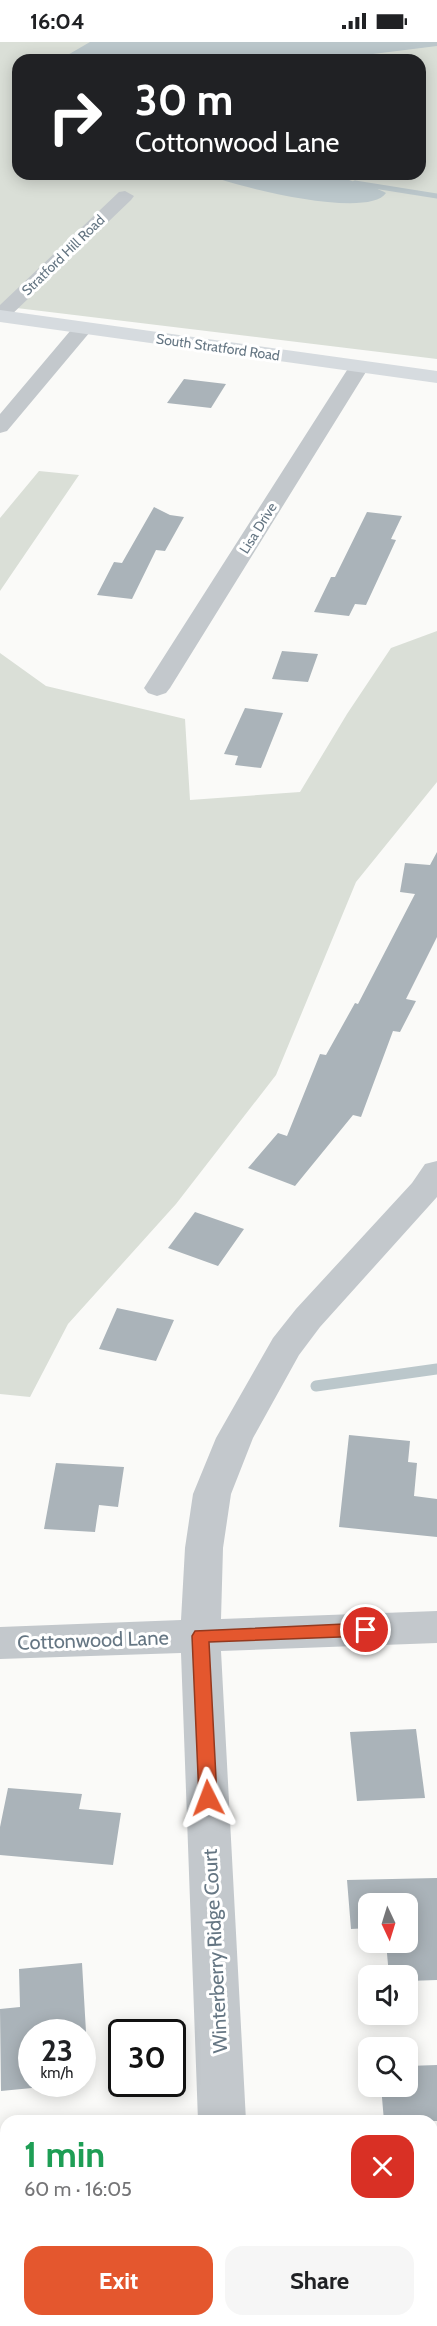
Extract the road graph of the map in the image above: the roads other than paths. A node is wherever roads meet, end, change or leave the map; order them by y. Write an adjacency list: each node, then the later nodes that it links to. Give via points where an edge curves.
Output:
1 (125, 196): 2 (street, Stratford Hill Road)
2 (0, 316): 3 (main road, South Stratford Road)
3 (83, 328): 4 (main road, South Stratford Road); 6 (street)
4 (359, 368): 5 (main road, South Stratford Road); 7 (street, Lisa Drive)
5 (437, 377)
6 (0, 427)
7 (157, 688)
8 (437, 1172): 10 (street, Winterberry Ridge Court, via 291,1339 235,1438 212,1494 204,1548)
9 (437, 1627): 10 (street, Cottonwood Lane)
10 (200, 1636): 11 (street, Cottonwood Lane); 12 (street, Winterberry Ridge Court)
11 (0, 1643)
12 (222, 2115)

